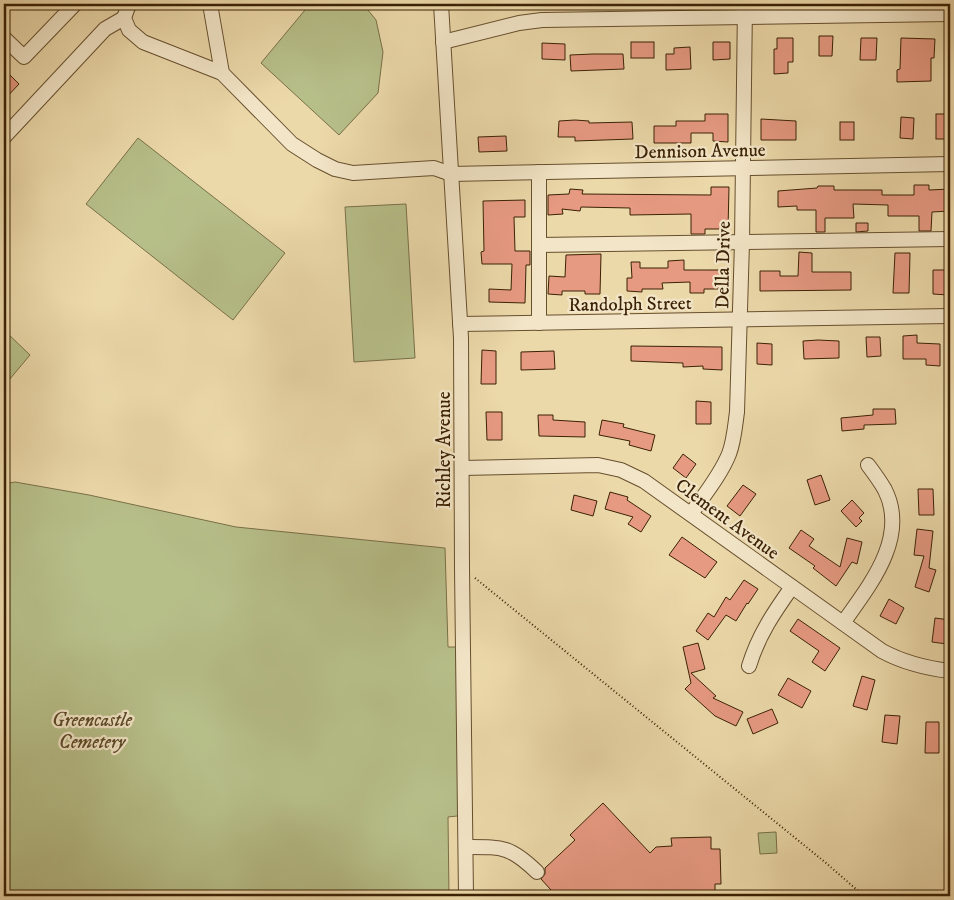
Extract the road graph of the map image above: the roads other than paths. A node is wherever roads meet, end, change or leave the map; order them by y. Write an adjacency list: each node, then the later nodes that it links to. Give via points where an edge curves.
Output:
1 (75, 4): 9 (street, via 24,57)
2 (129, 4): 7 (street)
3 (210, 4): 11 (street)
4 (440, 4): 10 (street, Richley Avenue)
5 (745, 4): 8 (street, Della Drive)
6 (950, 14): 8 (street)
7 (124, 18): 11 (street, via 128,30 143,42); 12 (street, via 105,29)
8 (745, 18): 10 (street, via 536,20); 14 (street, Della Drive)
9 (4, 38)
10 (443, 42): 16 (street, Richley Avenue)
11 (222, 73): 16 (street, Dennison Avenue, via 292,144 329,166 353,173 434,168)
12 (4, 137)
13 (950, 164): 14 (street, Dennison Avenue)
14 (743, 168): 15 (street, Dennison Avenue); 18 (street, Della Drive)
15 (539, 172): 16 (street, Dennison Avenue); 19 (street)
16 (451, 174): 23 (street, Richley Avenue)
17 (950, 239): 18 (street)
18 (742, 242): 19 (street); 21 (street, Della Drive)
19 (539, 245): 22 (street)
20 (950, 316): 21 (street, Randolph Street)
21 (739, 320): 22 (street, Randolph Street); 26 (street, Della Drive, via 734,438 721,470)
22 (539, 323): 23 (street, Randolph Street)
23 (460, 324): 25 (street, Richley Avenue)
24 (868, 465): 28 (street, via 889,502 890,536 878,572)
25 (462, 468): 26 (street, Clement Avenue, via 609,467 644,481); 31 (street, Richley Avenue)
26 (691, 514): 27 (street, Clement Avenue)
27 (792, 587): 28 (street, Clement Avenue); 29 (street, via 772,615)
28 (843, 623): 30 (street, Clement Avenue, via 897,659 921,667)
29 (749, 666)
30 (950, 671)
31 (466, 846): 32 (street, via 501,847 521,857); 33 (street, Richley Avenue)
32 (537, 872)
33 (466, 896)

